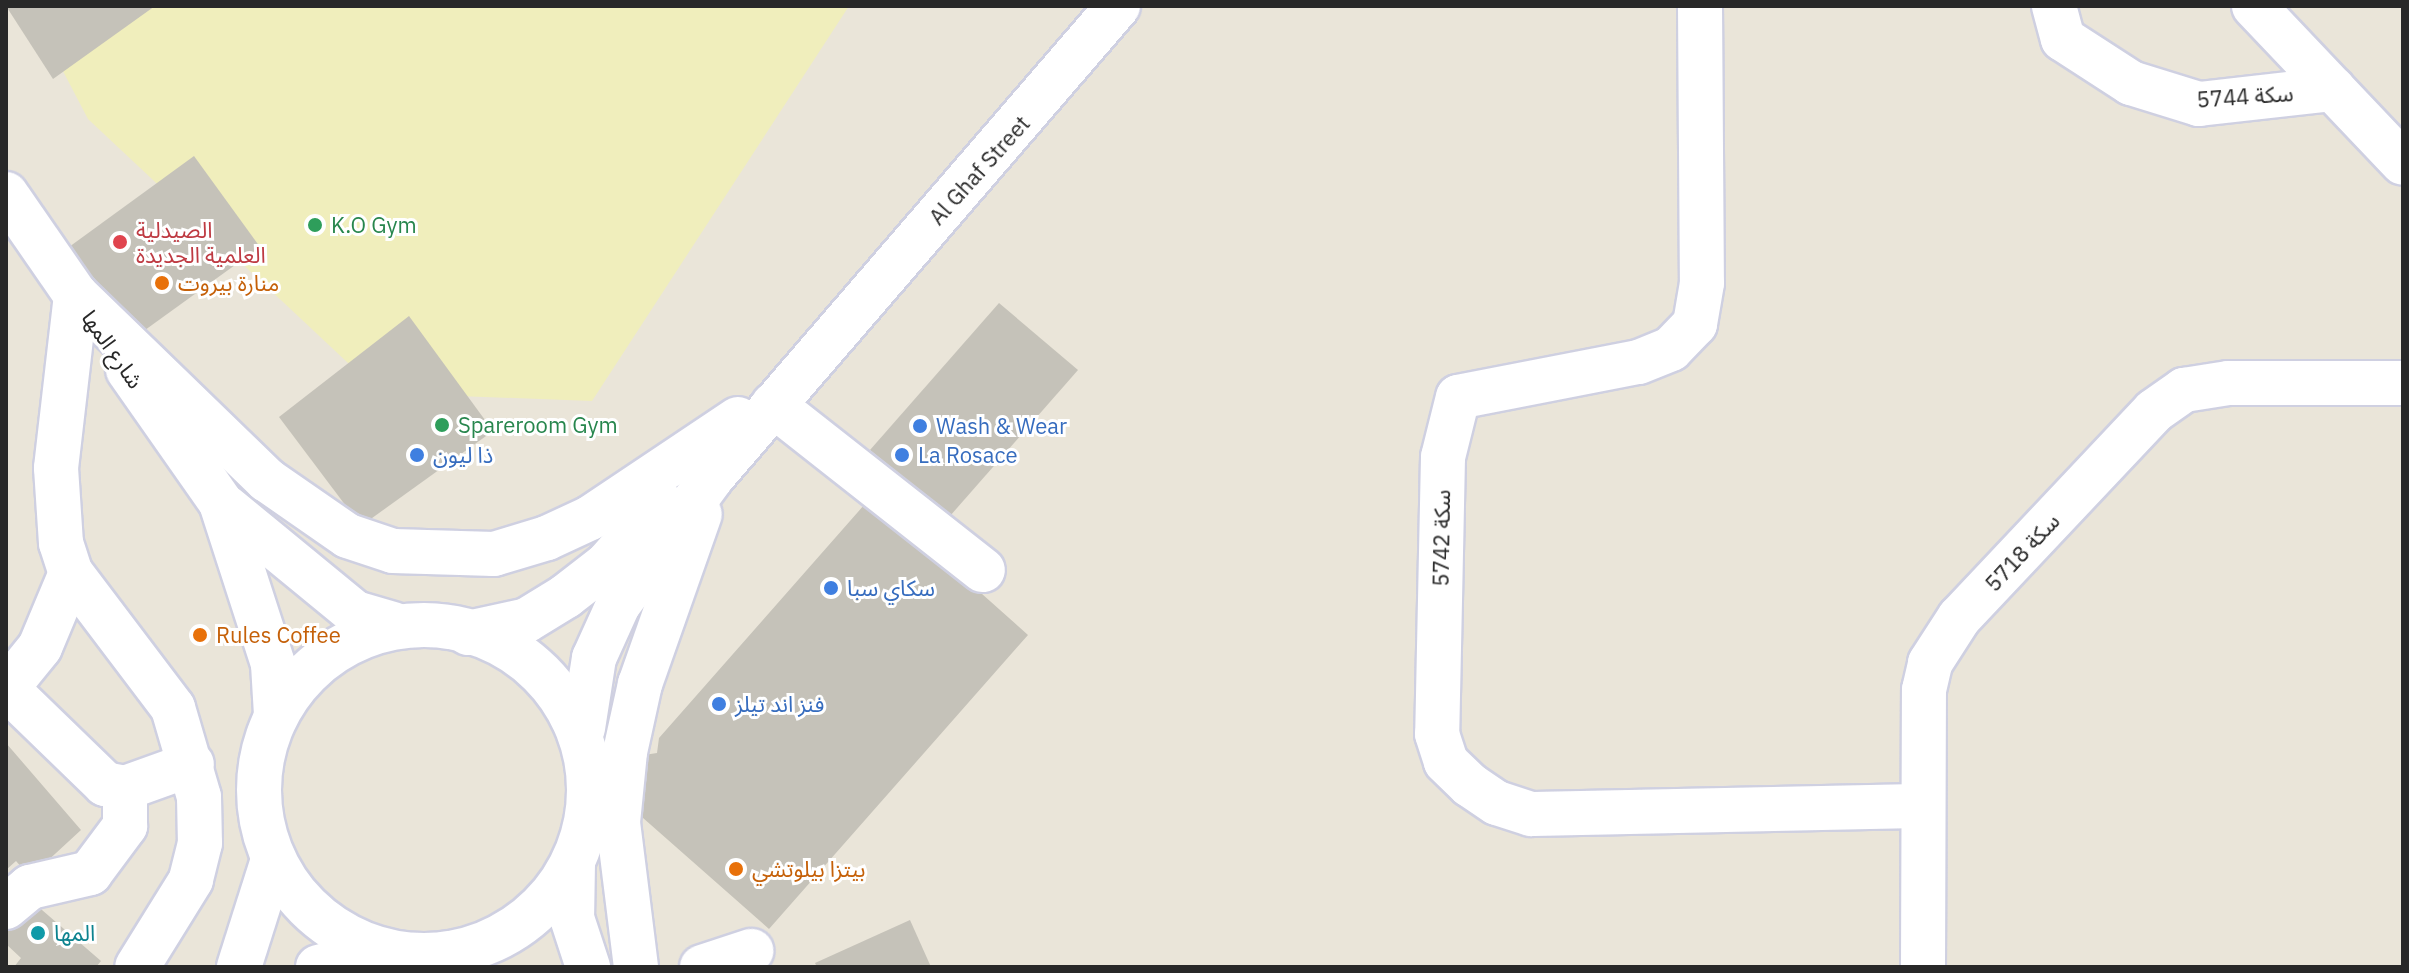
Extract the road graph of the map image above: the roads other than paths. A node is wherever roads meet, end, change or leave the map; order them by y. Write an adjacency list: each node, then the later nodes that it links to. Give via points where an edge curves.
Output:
1 (1118, 6): 10 (street, Al Ghaf Street, via 835,330)
2 (1700, 6): 22 (street, سكة 5742, via 1702,283 1695,324 1671,349 1638,362 1458,397 1443,457 1437,734 1446,762 1470,785 1497,803 1531,814)
3 (2054, 6): 5 (street, سكة 5744, via 2063,39 2131,83 2199,104)
4 (2254, 6): 5 (street, سكة 5744)
5 (2333, 89): 6 (street, سكة 5744)
6 (2403, 163)
7 (6, 194): 8 (street, شارع المها)
8 (76, 295): 10 (street, via 267,480 348,536 393,551 494,554 547,538 590,518); 12 (street, شارع المها); 14 (street, via 55,513)
9 (2403, 383): 22 (street, سكة 5718, via 2228,383 2184,390 2154,411 1959,618 1930,663 1921,717)
10 (756, 412): 11 (street); 13 (street); 16 (street, via 606,565 527,620)
11 (712, 477): 19 (street, via 618,605 594,658); 33 (street, via 640,684 625,752 618,822)
12 (221, 503): 15 (street, شارع المها, via 355,613); 18 (street, شارع المها, via 273,664)
13 (983, 570)
14 (71, 573): 17 (street, via 46,635); 20 (street, via 173,708)
15 (393, 624): 16 (street, شارع المها); 18 (street, via 324,659)
16 (468, 633): 19 (street, via 519,654)
17 (6, 689): 21 (street, via 96,778)
18 (276, 715): 23 (street, via 259,777 261,818)
19 (583, 728): 24 (street, via 589,805)
20 (192, 764): 21 (street); 29 (street, via 200,843 191,880)
21 (125, 788): 25 (street, via 125,826 90,873 30,887)
22 (1920, 806): 35 (street, سكة 5718)
23 (273, 860): 26 (street, via 301,903 323,922); 30 (street)
24 (573, 863): 28 (street, via 537,912); 32 (street, via 572,918)
25 (6, 907)
26 (380, 951): 28 (street); 31 (street)
27 (751, 951): 34 (street)
28 (460, 961)
29 (137, 967)
30 (239, 967)
31 (318, 967)
32 (588, 967)
33 (636, 967)
34 (702, 967)
35 (1923, 967)

